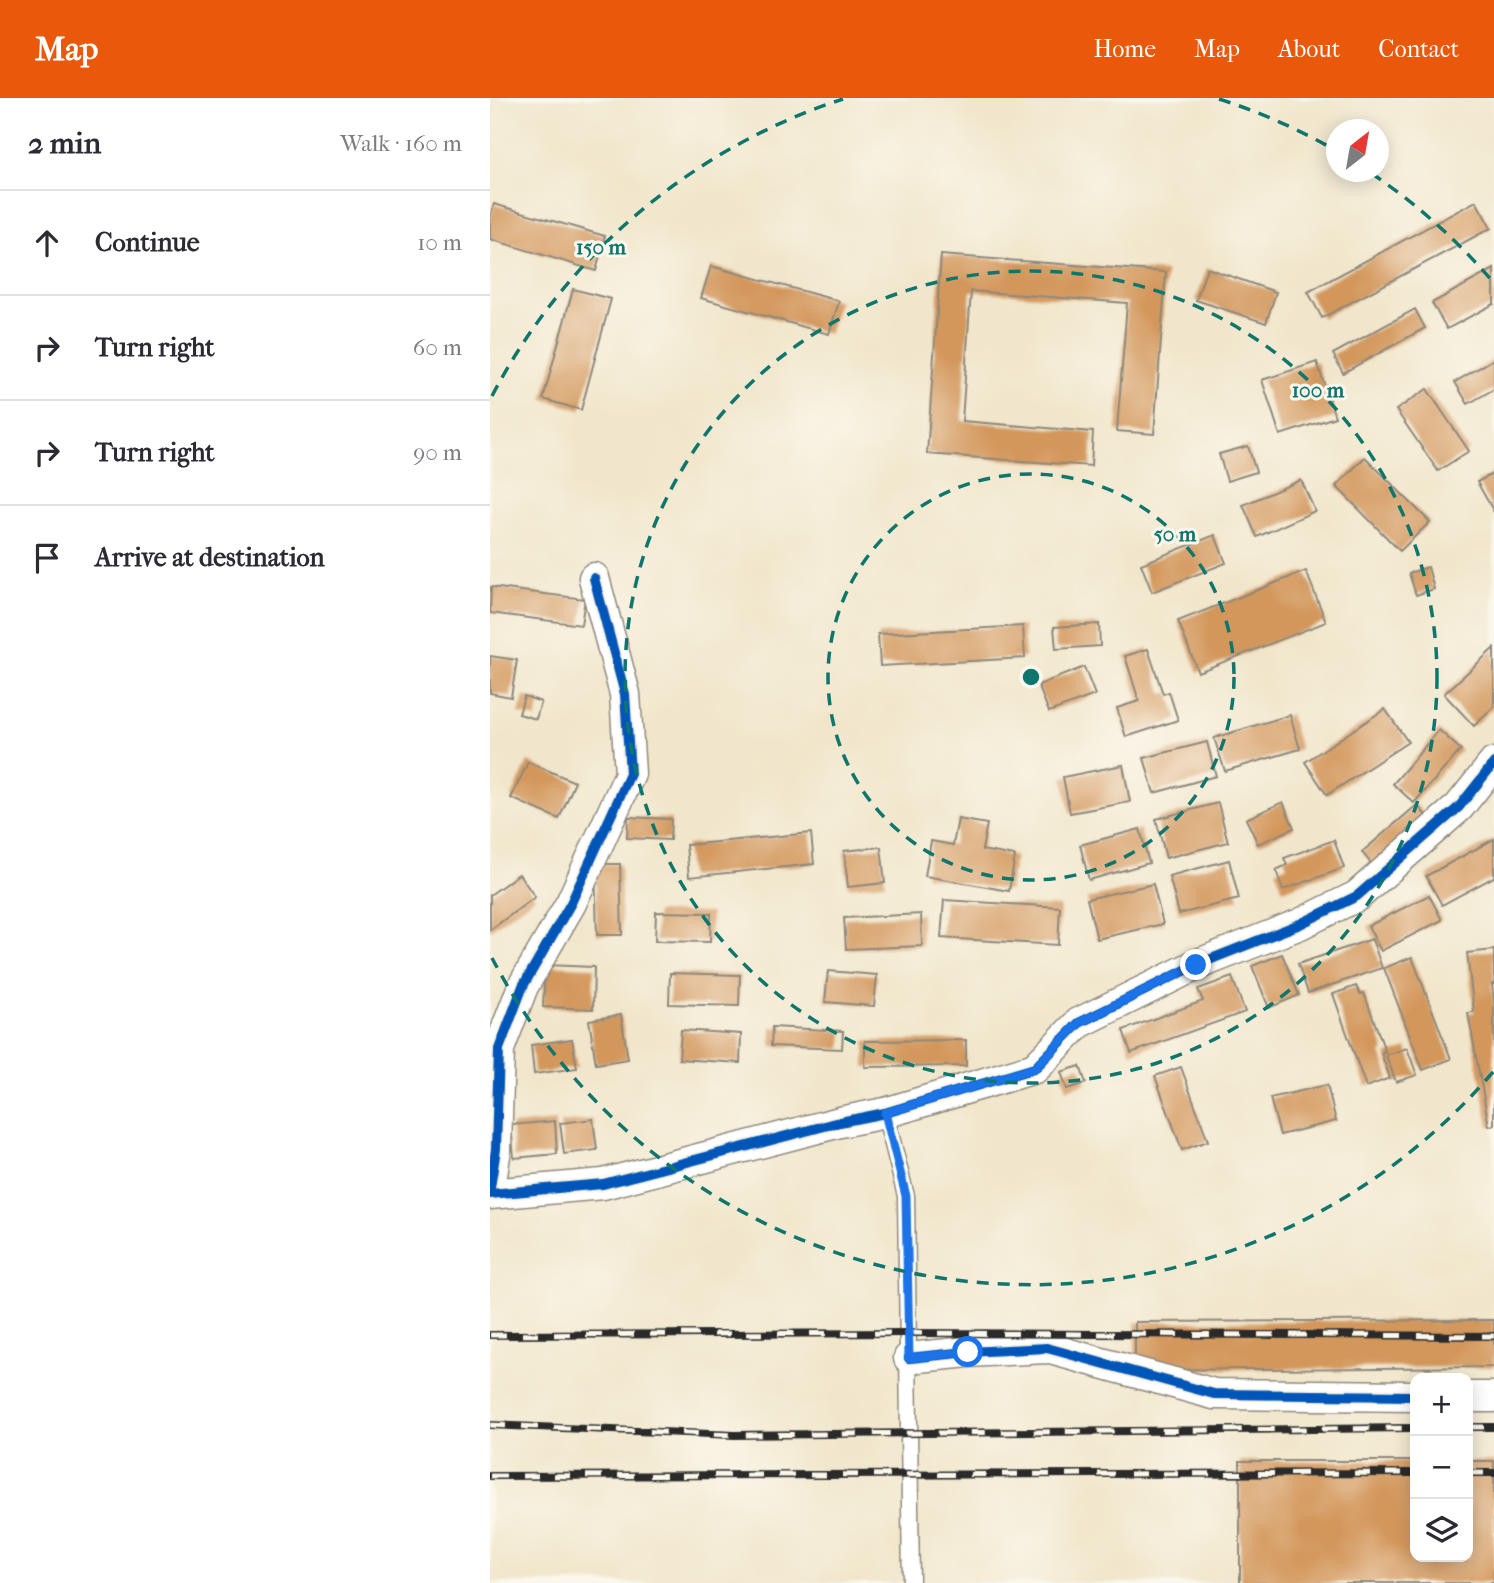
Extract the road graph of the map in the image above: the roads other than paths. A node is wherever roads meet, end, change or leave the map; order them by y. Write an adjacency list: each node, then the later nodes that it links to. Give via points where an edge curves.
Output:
1 (594, 578): 4 (street, via 625,694 630,774 571,903 523,986 499,1049)
2 (1494, 763): 3 (street, via 1459,807 1357,896 1196,965 1079,1023 1035,1068)
3 (885, 1113): 5 (street, via 603,1184); 6 (lane, via 906,1196)
4 (490, 1188)
5 (490, 1194)
6 (909, 1358): 7 (street, via 1047,1348 1214,1394); 10 (lane)
7 (1410, 1396)
8 (1473, 1397): 9 (street)
9 (1494, 1397)
10 (911, 1583)

